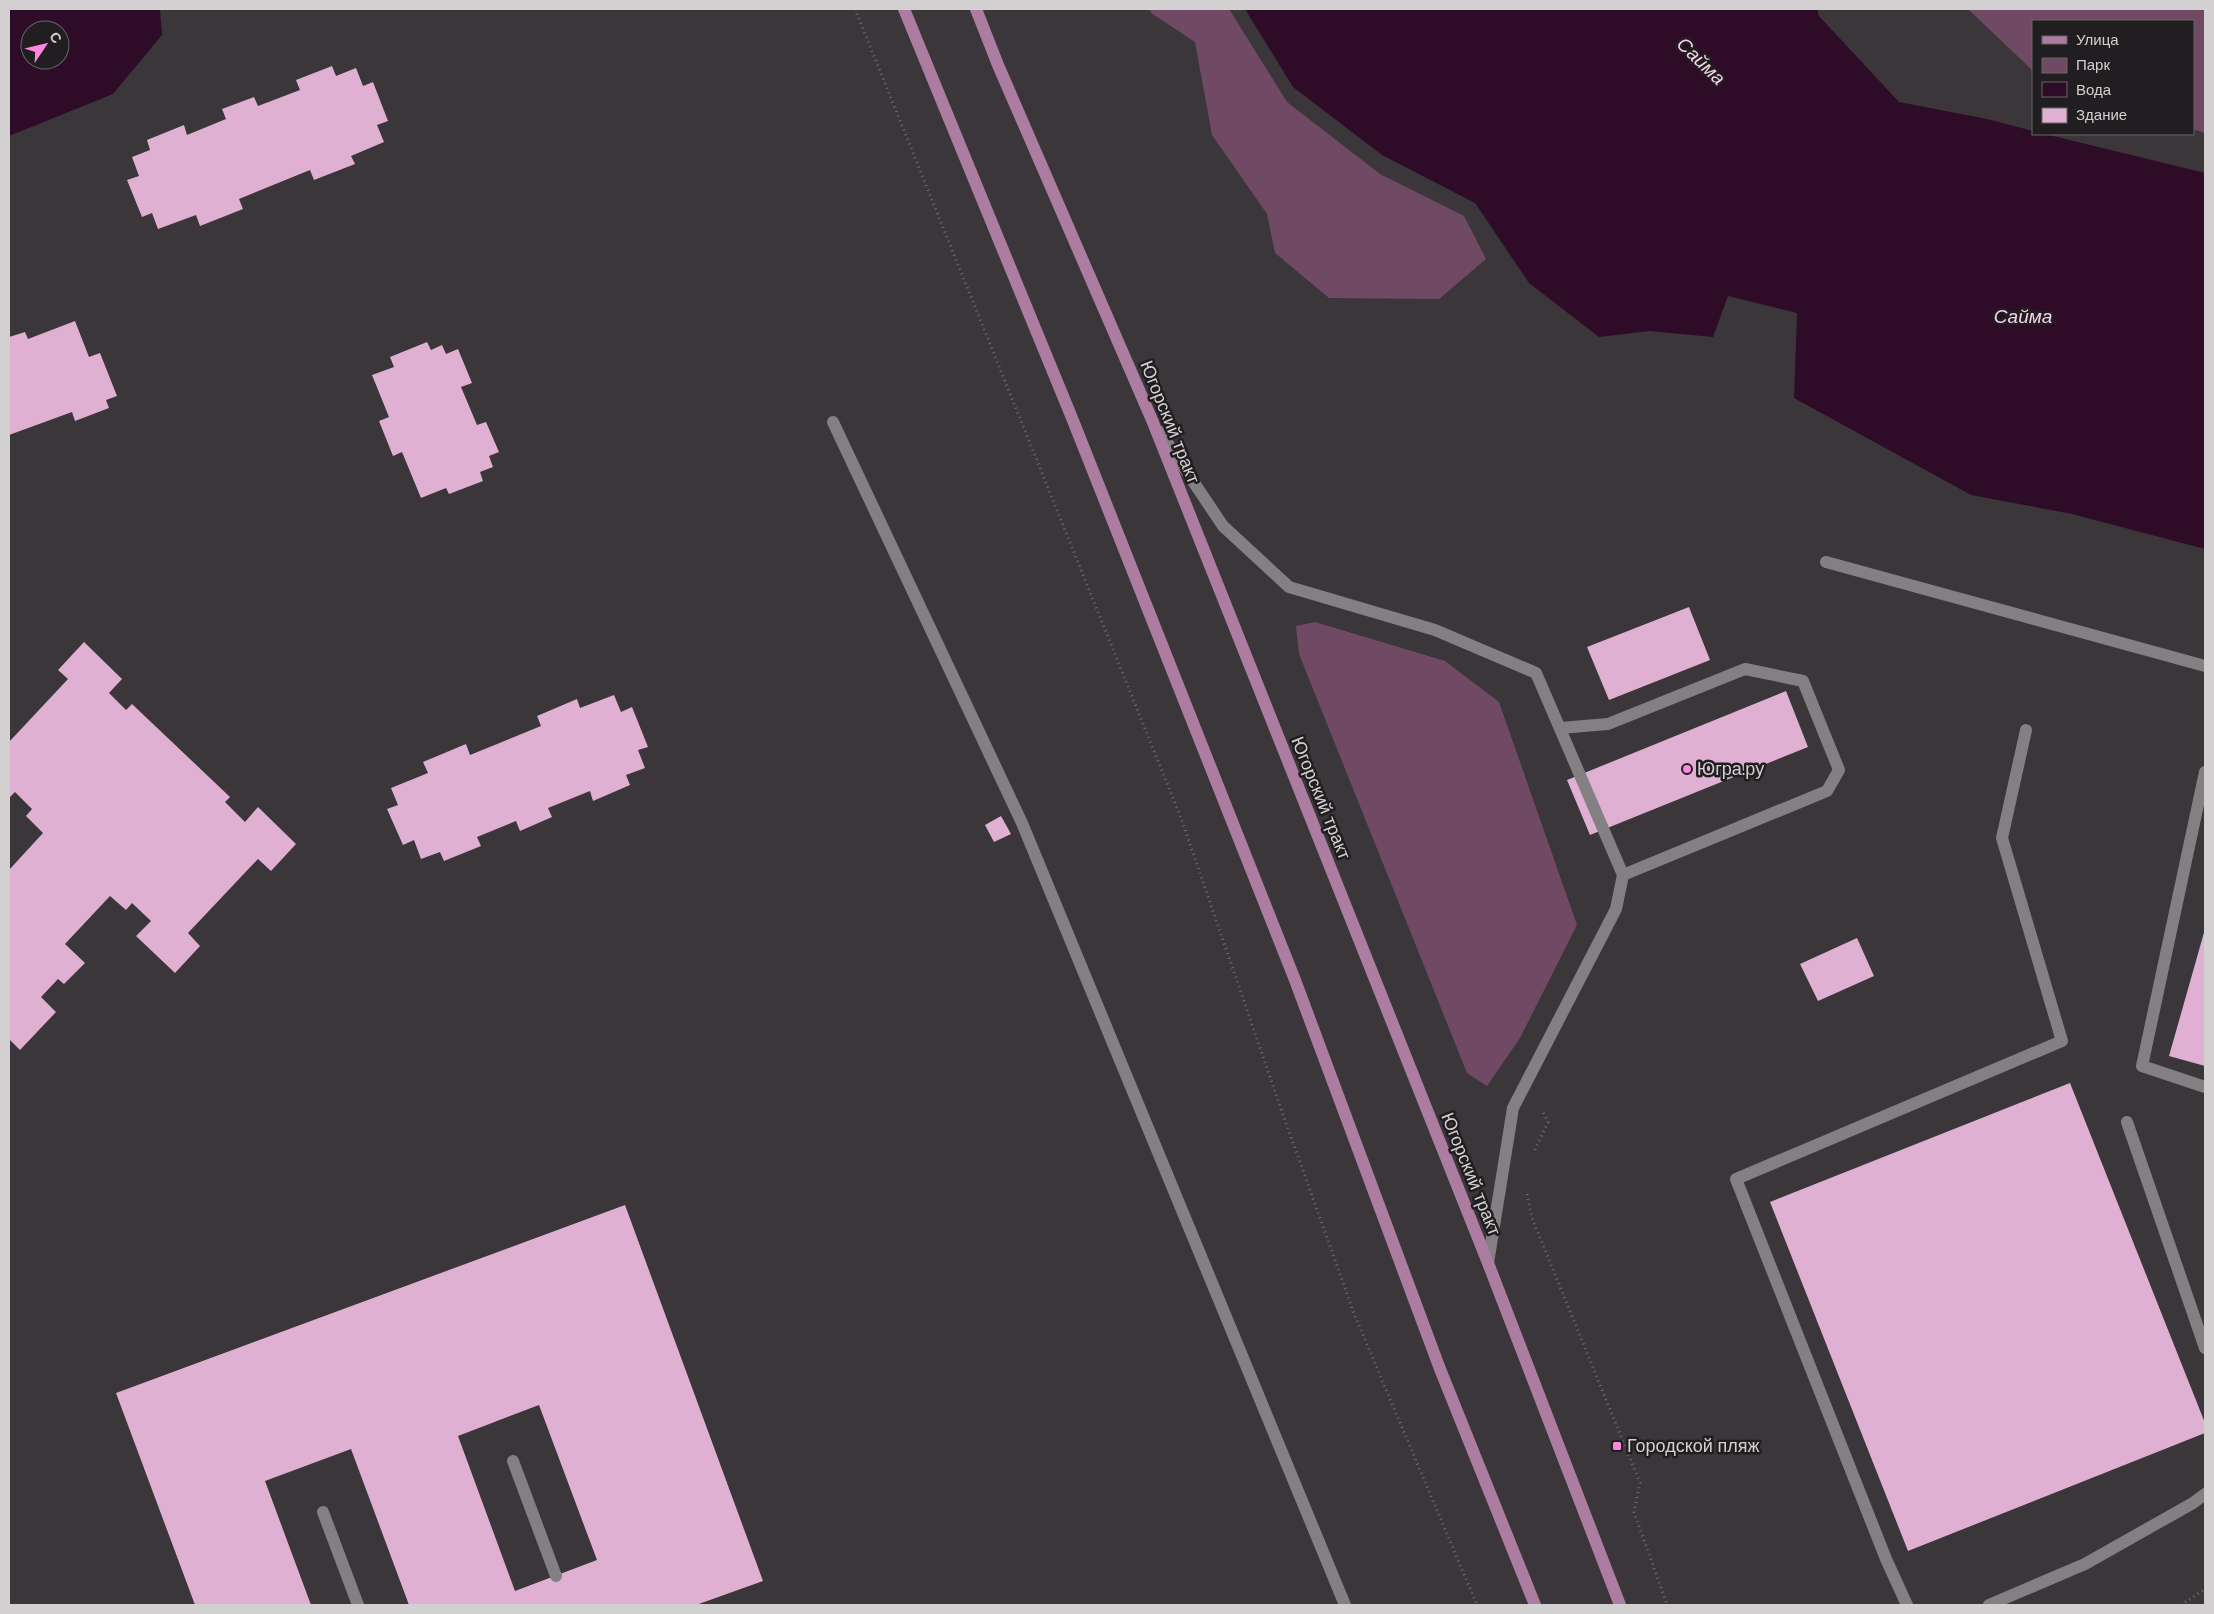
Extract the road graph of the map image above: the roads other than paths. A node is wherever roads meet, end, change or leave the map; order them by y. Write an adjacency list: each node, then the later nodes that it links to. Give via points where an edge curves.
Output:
1 (904, 9): 22 (main road, via 1072,418 1288,962 1440,1370)
2 (976, 9): 3 (main road, Югорский тракт)
3 (1152, 420): 7 (lane, via 1222,526 1289,587 1435,630 1536,673); 14 (main road, Югорский тракт)
4 (833, 422): 21 (lane, via 1022,823)
5 (1826, 562): 6 (lane)
6 (2205, 666)
7 (1560, 728): 11 (lane); 11 (lane, via 1608,724 1745,669 1803,681 1839,770 1827,791)
8 (2026, 730): 24 (lane, via 2002,838 2062,1041 1736,1179)
9 (2205, 772): 10 (lane)
10 (2203, 786): 12 (lane, via 2142,1066)
11 (1623, 875): 14 (lane, via 1616,909 1513,1108)
12 (2205, 1087)
13 (2127, 1122): 15 (lane)
14 (1488, 1263): 23 (main road, Югорский тракт)
15 (2205, 1348)
16 (513, 1462): 19 (lane)
17 (2205, 1494): 25 (lane, via 2193,1504 2086,1564)
18 (323, 1512): 20 (lane)
19 (556, 1576)
20 (358, 1605)
21 (1345, 1605)
22 (1535, 1605)
23 (1620, 1605)
24 (1907, 1605)
25 (1989, 1605)

